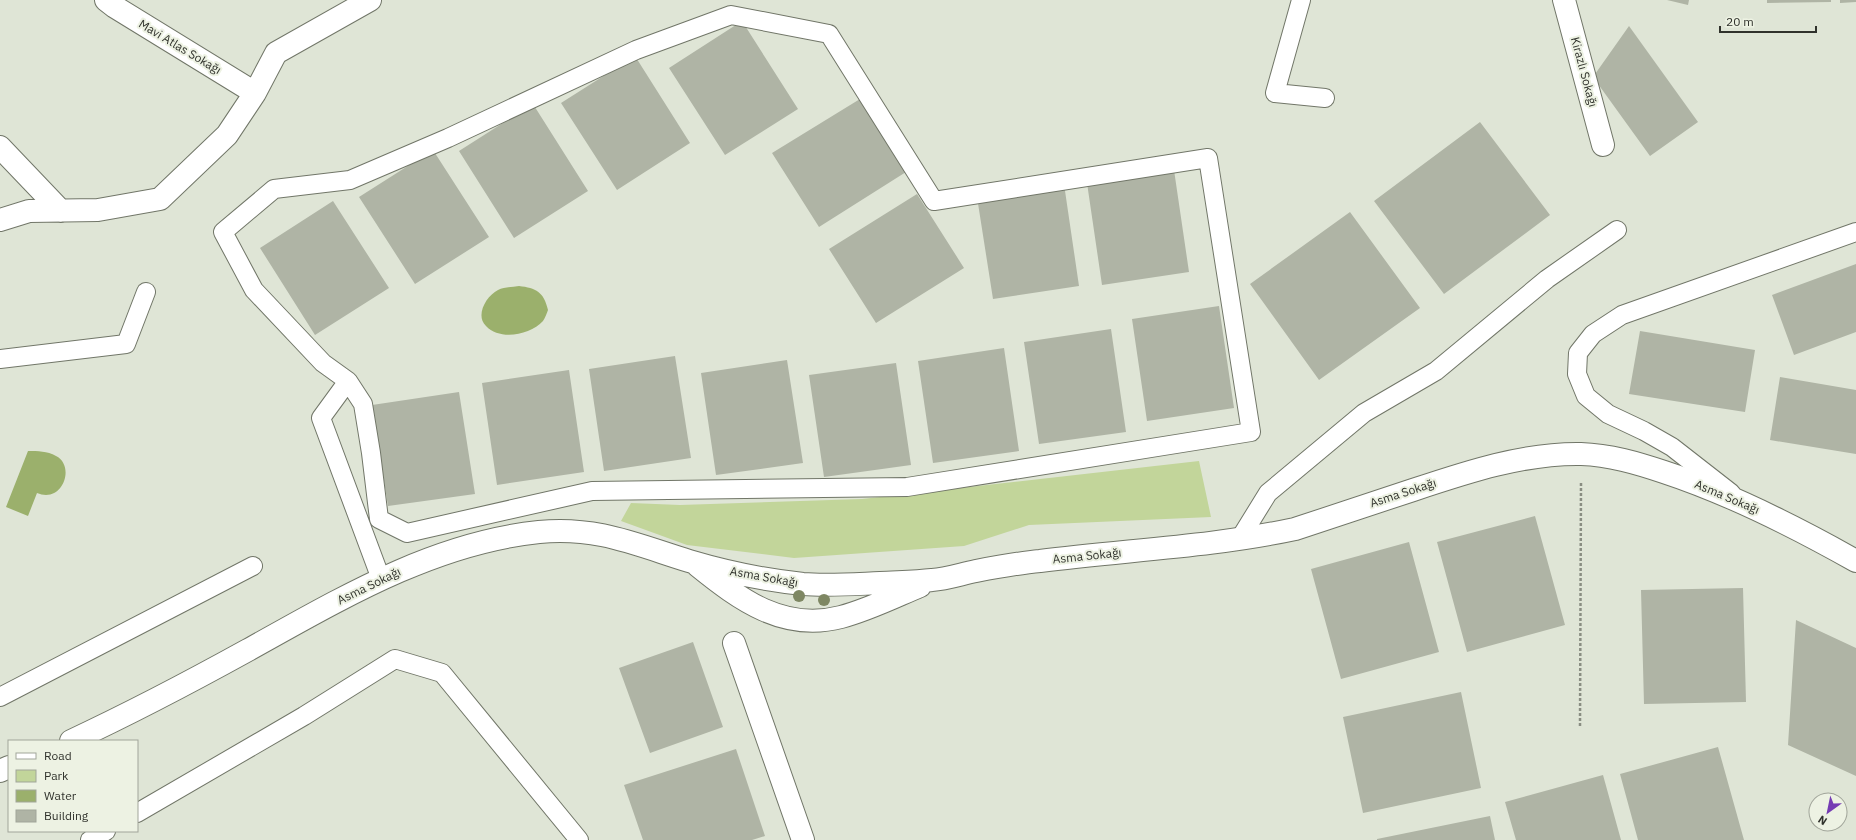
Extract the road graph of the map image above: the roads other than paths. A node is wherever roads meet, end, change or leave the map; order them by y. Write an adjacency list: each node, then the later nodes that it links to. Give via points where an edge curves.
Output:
1 (106, 0): 5 (street, Mavi Atlas Sokağı)
2 (370, 0): 5 (street, via 276,52)
3 (1301, 0): 6 (lane, via 1275,93)
4 (1564, 0): 7 (street, Kirazlı Sokağı)
5 (255, 93): 9 (street, via 227,135 160,199 98,210)
6 (1325, 98)
7 (1604, 145)
8 (0, 147): 9 (street)
9 (61, 211): 10 (street, via 29,211)
10 (0, 220)
11 (1617, 230): 17 (lane, via 1547,279 1436,371 1364,413 1268,493)
12 (1856, 232): 16 (lane, via 1622,315 1593,334 1578,353 1577,374 1586,396 1608,414 1672,447)
13 (146, 292): 14 (lane, via 126,344)
14 (0, 359)
15 (348, 381): 15 (lane, via 363,404 379,519 407,533 592,491 907,487 1251,432 1208,158 934,201 829,34 731,16 636,50 448,138 350,180 274,189 223,232 254,290 323,363); 21 (lane, via 321,418)
16 (1748, 505): 17 (street, Asma Sokağı, via 1680,477 1640,464 1582,454 1557,455 1489,466 1295,529); 18 (street, Asma Sokağı)
17 (1239, 540): 22 (street, Asma Sokağı, via 1039,561)
18 (1856, 561)
19 (692, 562): 21 (street, Asma Sokağı, via 622,539 563,531 544,532 463,548); 22 (street, Asma Sokağı, via 776,581 808,584); 22 (street, Asma Sokağı, via 732,593 754,606 801,620 840,618)
20 (254, 566): 24 (lane)
21 (381, 579): 25 (street, Asma Sokağı, via 124,717)
22 (933, 580)
23 (734, 643): 30 (street)
24 (0, 697)
25 (73, 740)
26 (138, 812): 29 (lane, via 304,716 395,659 442,673)
27 (104, 832): 28 (lane)
28 (90, 840)
29 (579, 840)
30 (803, 840)

